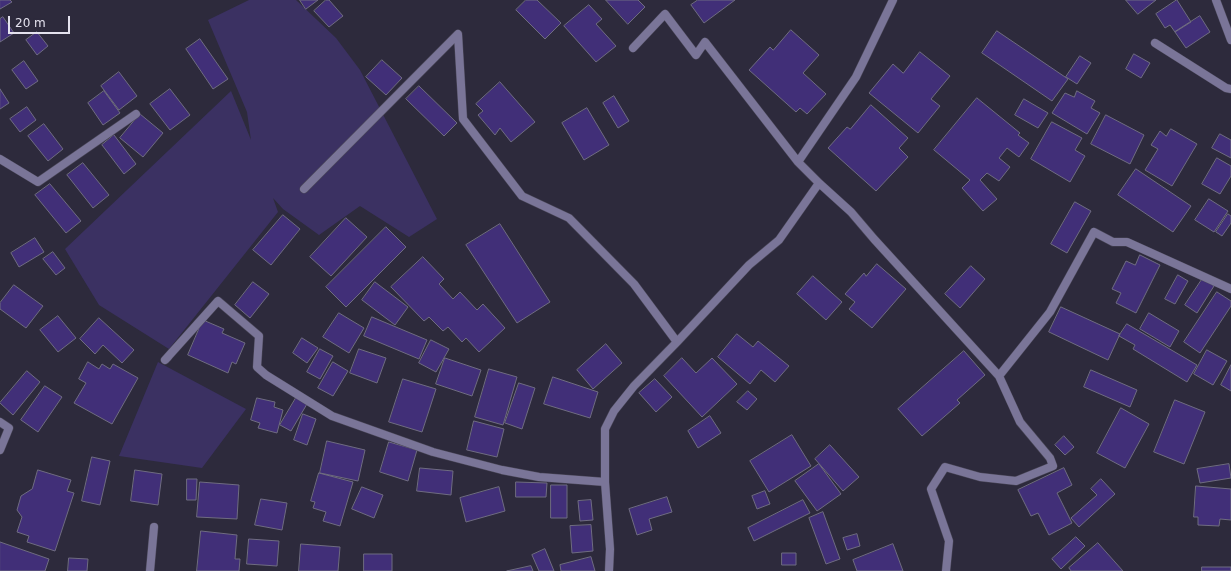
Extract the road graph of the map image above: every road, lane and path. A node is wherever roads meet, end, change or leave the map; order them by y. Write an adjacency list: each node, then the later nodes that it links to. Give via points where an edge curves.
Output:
1 (893, 0): 9 (street, via 856,77)
2 (1216, 0): 3 (street)
3 (1231, 40)
4 (1155, 43): 6 (street)
5 (633, 48): 9 (street, via 665,14 696,55 705,42)
6 (1231, 89)
7 (136, 114): 8 (street, via 38,182)
8 (0, 159)
9 (798, 162): 10 (street)
10 (819, 183): 13 (street, via 779,240 749,265); 15 (street, via 851,212)
11 (304, 189): 13 (street, via 458,34 463,119 522,196 569,218 634,284)
12 (1231, 289): 15 (street, via 1127,242 1113,242 1094,232 1050,312)
13 (677, 342): 18 (street, via 634,386 614,411 605,429)
14 (168, 357): 18 (street, via 165,360 218,301 258,336 257,367 332,416 433,452 502,470 539,477)
15 (999, 376): 22 (street, via 1020,422 1050,458 1053,466 1016,481 980,477 945,467 931,489 949,541)
16 (0, 422): 17 (street, via 9,428)
17 (0, 450)
18 (605, 482): 21 (street)
19 (154, 527): 20 (street)
20 (150, 571)
21 (609, 571)
22 (946, 571)

